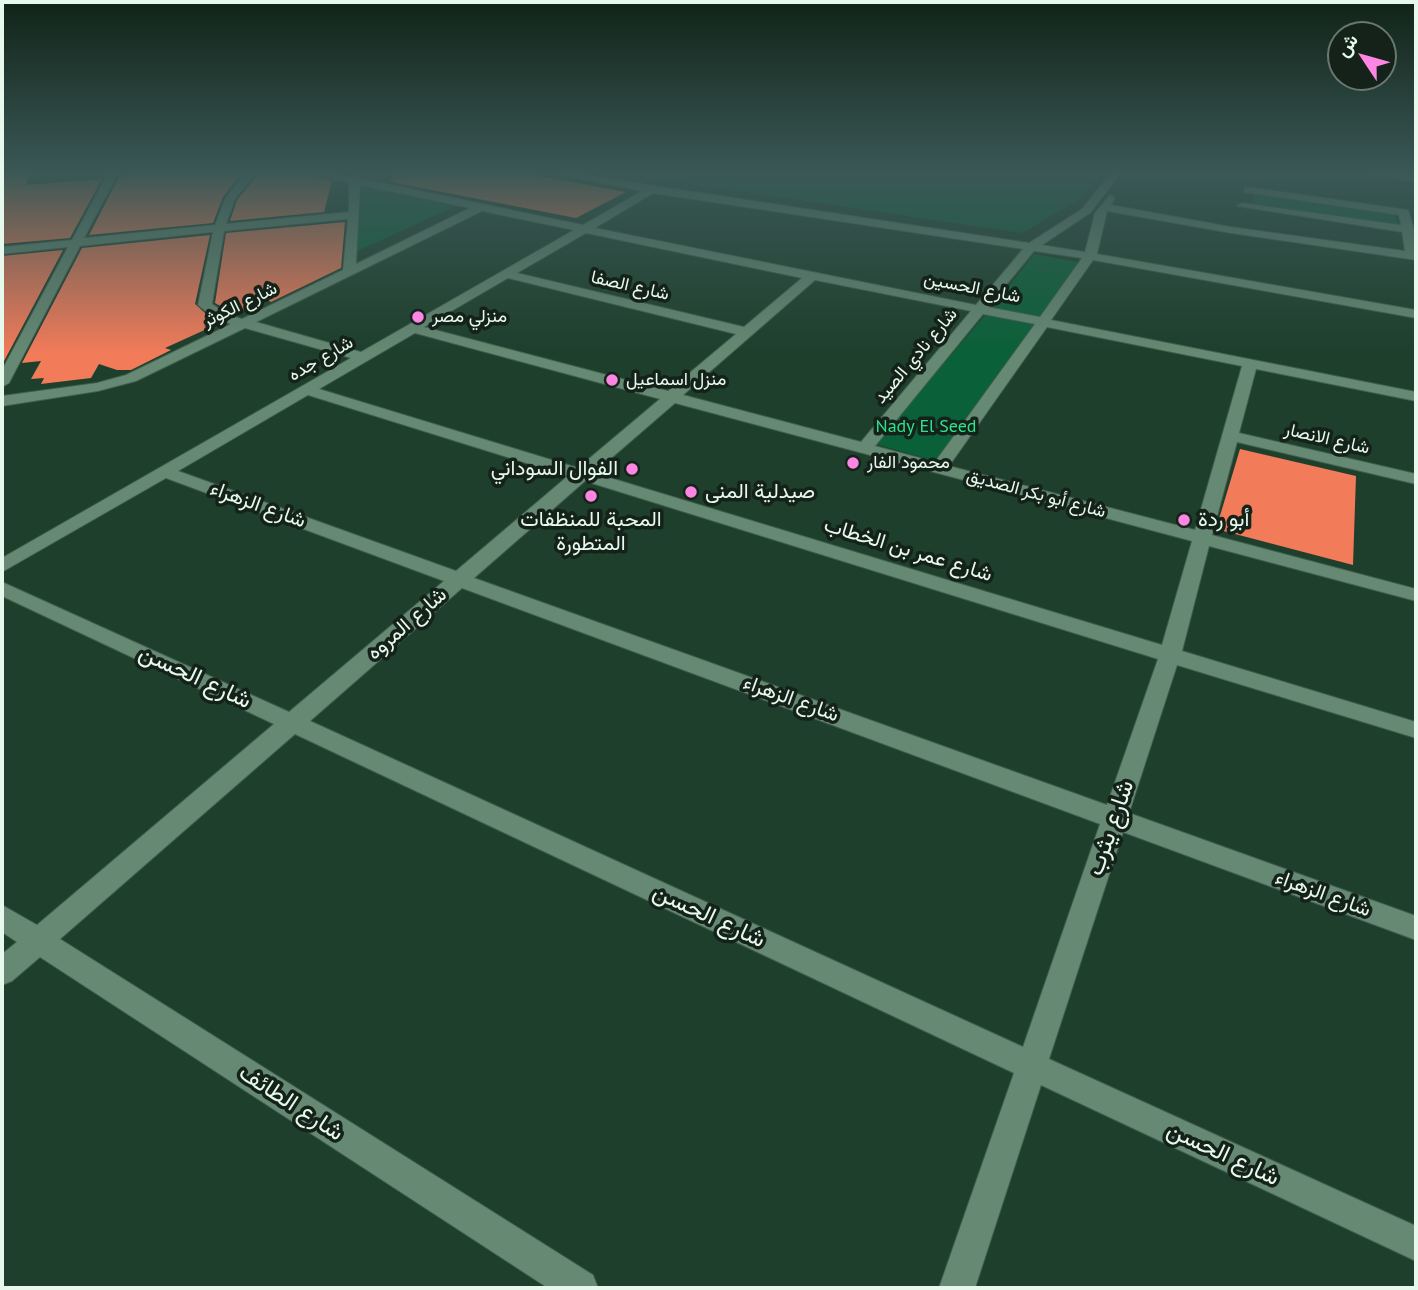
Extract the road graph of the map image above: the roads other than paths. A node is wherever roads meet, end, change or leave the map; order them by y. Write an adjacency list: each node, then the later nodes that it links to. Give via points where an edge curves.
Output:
1 (80, 233): 13 (street)
2 (170, 233): 13 (street)
3 (220, 233): 25 (street, via 205,305 215,315)
4 (352, 233): 18 (street)
5 (429, 233): 18 (street, شارع الكوثر)
6 (577, 233): 19 (street, شارع جده)
7 (610, 233): 20 (street, شارع الحسين)
8 (961, 233): 14 (street)
9 (1051, 233): 14 (street, شارع نادي الصيد)
10 (1097, 233): 16 (street)
11 (1254, 233): 17 (street)
12 (1409, 233): 17 (street)
13 (75, 243): 15 (street); 30 (street)
14 (1034, 244): 16 (street); 22 (street, شارع نادي الصيد)
15 (2, 250)
16 (1091, 253): 21 (street); 23 (street); 24 (street)
17 (1414, 256)
18 (349, 273): 25 (street, شارع الكوثر)
19 (506, 274): 26 (street, شارع جده); 27 (street, شارع الصفا)
20 (812, 276): 22 (street, شارع الحسين); 27 (street, شارع المروه)
21 (1416, 306)
22 (980, 309): 24 (street, شارع الحسين); 36 (street, شارع نادي الصيد)
23 (1416, 314)
24 (1044, 322): 29 (street, شارع الحسين); 37 (street)
25 (245, 324): 28 (street); 34 (street, شارع الكوثر, via 123,381)
26 (412, 328): 28 (street, شارع جده); 33 (street, شارع أبو بكر الصديق)
27 (747, 332): 33 (street, شارع المروه)
28 (363, 357): 31 (street, شارع جده)
29 (1250, 364): 32 (street, شارع الحسين); 35 (street, شارع يثرب)
30 (2, 383)
31 (306, 390): 38 (street, شارع جده); 39 (street, شارع عمر بن الخطاب)
32 (1416, 396)
33 (671, 397): 36 (street, شارع أبو بكر الصديق); 39 (street, شارع المروه)
34 (2, 401)
35 (1230, 436): 40 (street, شارع الانصار); 41 (street, شارع يثرب)
36 (864, 449): 37 (street, شارع أبو بكر الصديق)
37 (939, 468): 41 (street, شارع أبو بكر الصديق)
38 (164, 472): 42 (street, شارع جده); 43 (street, شارع الزهراء)
39 (582, 474): 43 (street, شارع المروه); 46 (street, شارع عمر بن الخطاب)
40 (1416, 479)
41 (1201, 538): 45 (street, شارع أبو بكر الصديق); 46 (street, شارع يثرب)
42 (2, 566)
43 (461, 578): 47 (street, شارع المروه); 49 (street, شارع الزهراء)
44 (2, 588): 47 (street, شارع الحسن)
45 (1416, 596)
46 (1170, 654): 48 (street, شارع عمر بن الخطاب); 49 (street, شارع يثرب)
47 (292, 723): 52 (street, شارع المروه); 54 (street, شارع الحسن)
48 (1416, 730)
49 (1114, 817): 51 (street, شارع الزهراء); 54 (street, شارع يثرب)
50 (2, 917): 52 (street, شارع الطائف)
51 (1416, 928)
52 (38, 940): 53 (street, شارع المروه); 56 (street, شارع الطائف)
53 (2, 972)
54 (1031, 1065): 55 (street, شارع الحسن); 57 (street, شارع يثرب)
55 (1416, 1244)
56 (580, 1288)
57 (957, 1288)

